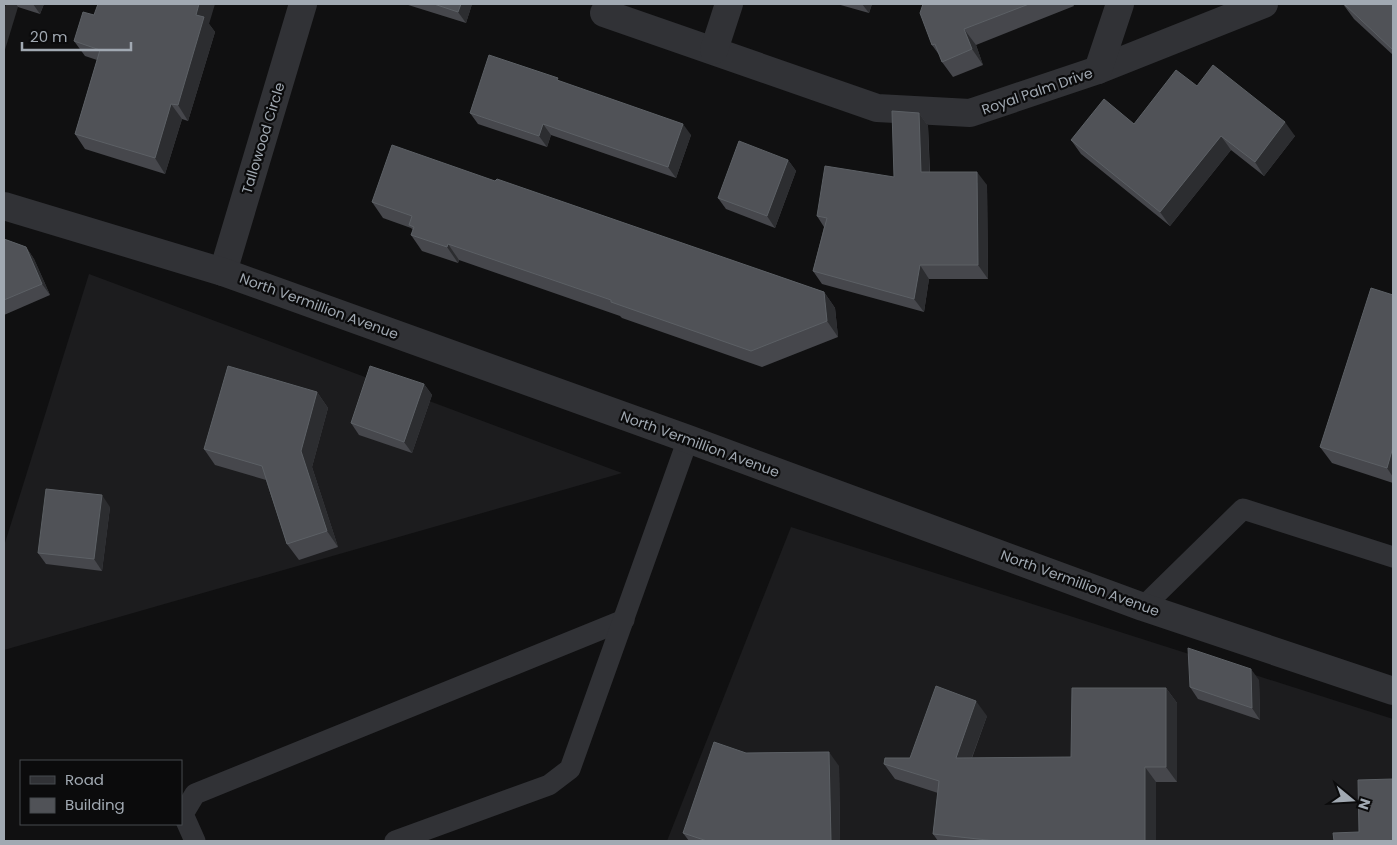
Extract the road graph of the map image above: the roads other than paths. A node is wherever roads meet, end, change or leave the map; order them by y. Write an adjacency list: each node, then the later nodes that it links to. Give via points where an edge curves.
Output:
1 (303, 4): 9 (street, Tallowood Circle)
2 (729, 4): 6 (street)
3 (1120, 4): 7 (street)
4 (1264, 4): 7 (street, Royal Palm Drive)
5 (604, 13): 6 (street, Royal Palm Drive)
6 (714, 50): 7 (street, Royal Palm Drive, via 877,108 970,113)
7 (1098, 70)
8 (4, 206): 9 (street, North Vermillion Avenue)
9 (223, 272): 10 (street, North Vermillion Avenue)
10 (688, 439): 12 (street, North Vermillion Avenue); 13 (lane)
11 (1393, 557): 12 (lane, via 1243,509)
12 (1143, 607): 14 (street, North Vermillion Avenue)
13 (624, 620): 15 (lane, via 195,794 183,814); 16 (lane, via 570,769 549,785)
14 (1393, 691)
15 (195, 841)
16 (395, 841)

